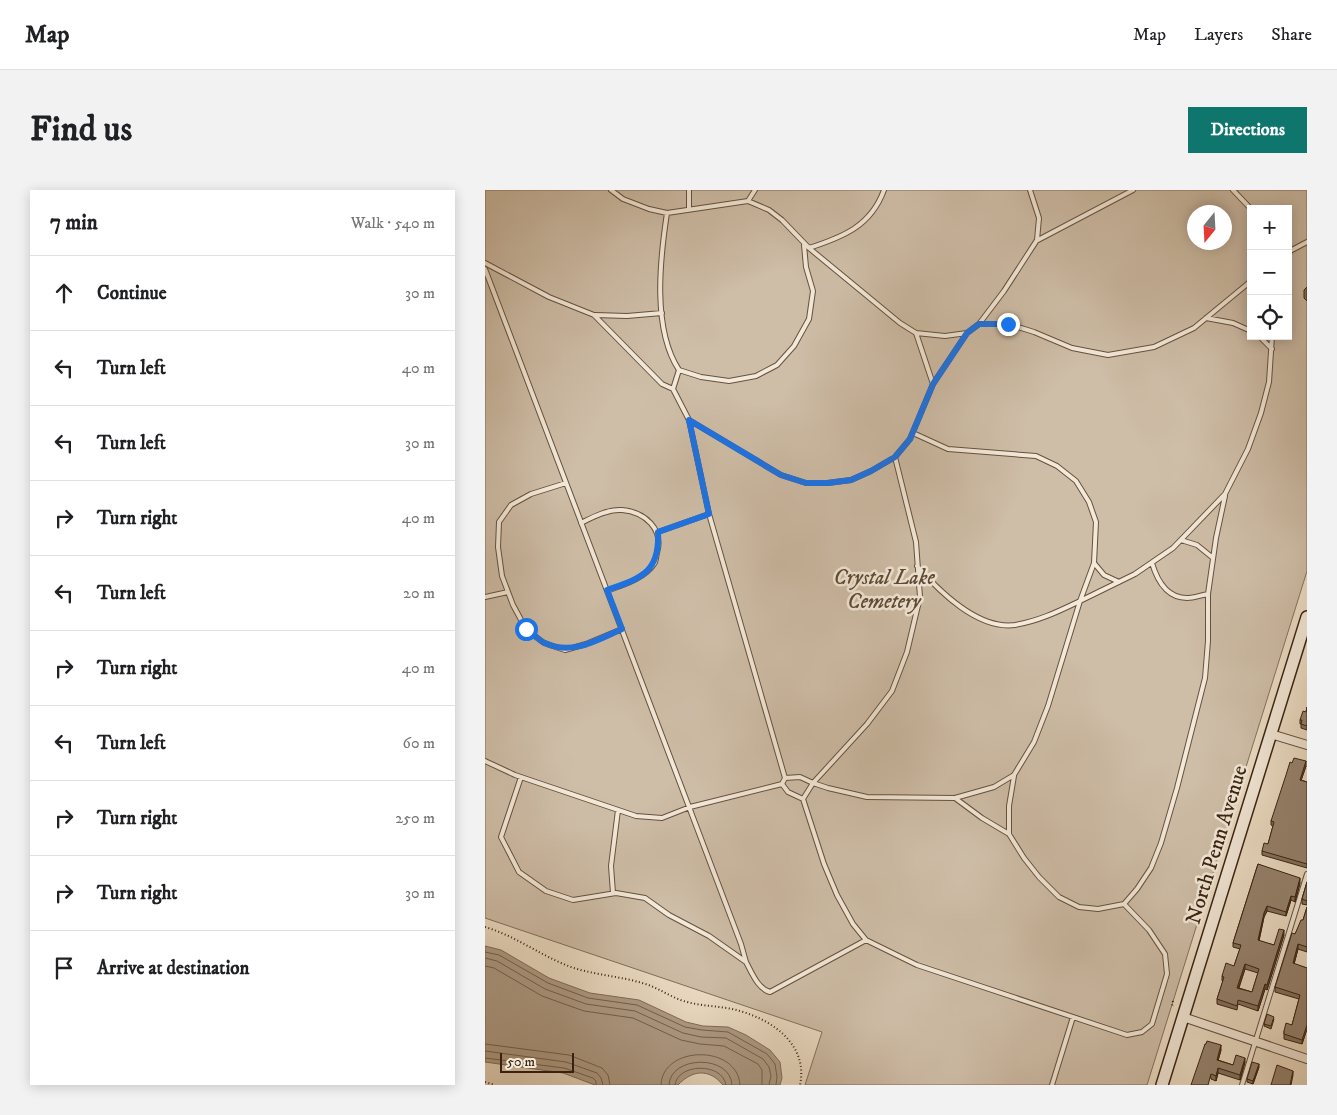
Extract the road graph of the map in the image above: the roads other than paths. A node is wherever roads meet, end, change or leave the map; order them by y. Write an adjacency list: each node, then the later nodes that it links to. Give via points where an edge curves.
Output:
1 (611, 190): 11 (lane, via 649,210)
2 (689, 190): 10 (lane)
3 (755, 190): 8 (lane)
4 (885, 190): 15 (lane, via 879,204 858,227)
5 (1030, 190): 12 (lane, via 1039,218)
6 (1133, 190): 12 (lane)
7 (1233, 190): 9 (lane)
8 (748, 201): 10 (lane); 14 (lane, via 769,210)
9 (1247, 205)
10 (689, 209): 11 (lane)
11 (667, 213): 20 (lane, via 663,241)
12 (1037, 240): 23 (lane)
13 (1307, 242): 16 (lane)
14 (804, 244): 15 (lane); 30 (lane, via 813,291 809,319 794,346 777,365 756,376 729,381)
15 (809, 248): 25 (lane)
16 (1292, 250)
17 (485, 263): 21 (lane, via 549,297)
18 (485, 268): 36 (lane)
19 (1247, 284): 22 (lane)
20 (662, 313): 21 (lane); 30 (lane, via 672,360)
21 (594, 315): 32 (lane, via 663,384)
22 (1206, 318): 23 (lane, via 1194,328 1154,347 1108,355 1073,348 1008,324); 24 (lane, via 1233,322)
23 (979, 324): 26 (lane)
24 (1247, 329)
25 (916, 333): 26 (lane, via 945,336); 31 (lane)
26 (967, 333): 31 (lane)
27 (1263, 340): 29 (lane)
28 (1272, 340): 29 (lane)
29 (1273, 349): 37 (lane, via 1261,413 1248,449)
30 (679, 370): 32 (lane)
31 (933, 384): 34 (lane)
32 (673, 389): 33 (lane)
33 (689, 420): 35 (lane, via 781,475 806,483 851,480); 38 (lane)
34 (913, 434): 35 (lane); 43 (lane, via 948,449 1036,456 1057,466 1076,481 1089,502 1096,522)
35 (895, 457): 45 (lane, via 916,542)
36 (566, 483): 39 (lane); 48 (lane, via 531,494 511,505 499,522 498,547)
37 (1225, 494): 41 (lane); 42 (lane)
38 (709, 514): 40 (lane); 59 (lane)
39 (581, 523): 40 (lane, via 620,510 650,522); 47 (lane)
40 (658, 532): 47 (lane, via 659,548 654,564 641,576)
41 (1181, 540): 42 (lane, via 1197,545); 44 (lane)
42 (1213, 558): 49 (lane)
43 (1094, 563): 46 (lane, via 1104,575); 51 (lane)
44 (1152, 563): 46 (lane); 49 (lane, via 1157,579 1169,593 1186,598)
45 (917, 566): 51 (lane, via 946,596 983,622 1013,625 1044,618); 60 (lane, via 920,597 907,652 892,691 867,724)
46 (1119, 582): 51 (lane)
47 (607, 590): 53 (lane)
48 (508, 592): 50 (lane); 53 (lane, via 526,629 544,643 565,650)
49 (1208, 594): 69 (lane, via 1209,641 1205,678 1177,788 1151,868)
50 (485, 597)
51 (1080, 601): 57 (lane, via 1048,706)
52 (1307, 617): 54 (main road, North Penn Avenue)
53 (622, 629): 64 (lane)
54 (1271, 734): 55 (street); 73 (main road, North Penn Avenue)
55 (1307, 745)
56 (485, 761): 58 (lane)
57 (1014, 776): 62 (lane, via 994,787); 66 (lane)
58 (521, 778): 65 (lane); 68 (lane, via 501,837 519,872 546,892 573,900)
59 (785, 778): 60 (lane, via 800,777); 61 (lane)
60 (813, 783): 62 (lane, via 867,797); 63 (lane)
61 (782, 784): 63 (lane, via 788,792); 64 (lane)
62 (955, 798): 66 (lane)
63 (803, 799): 70 (lane, via 837,895)
64 (689, 807): 65 (lane, via 662,818 636,816); 71 (lane)
65 (618, 810): 68 (lane, via 611,866)
66 (1009, 834): 69 (lane, via 1023,858 1059,897 1079,907 1098,909)
67 (1307, 874): 74 (lane)
68 (613, 893): 71 (lane, via 645,898)
69 (1124, 904): 72 (lane, via 1149,930 1165,954 1167,974 1152,1024 1142,1032 1127,1035)
70 (866, 940): 71 (lane, via 770,992 761,987); 72 (lane, via 917,965)
71 (746, 962)
72 (1073, 1017): 76 (lane)
73 (1183, 1017): 74 (street); 77 (main road, North Penn Avenue)
74 (1255, 1041): 75 (street); 78 (lane)
75 (1307, 1058)
76 (1052, 1085)
77 (1162, 1085)
78 (1242, 1085)

